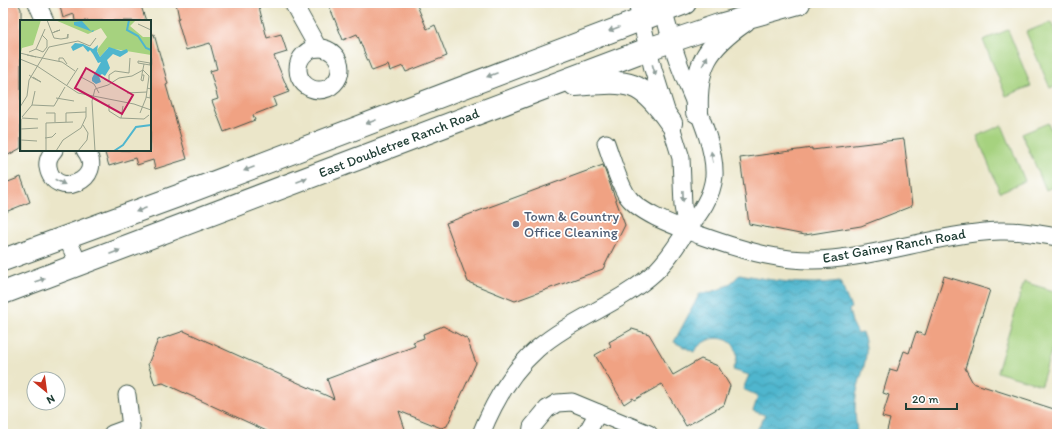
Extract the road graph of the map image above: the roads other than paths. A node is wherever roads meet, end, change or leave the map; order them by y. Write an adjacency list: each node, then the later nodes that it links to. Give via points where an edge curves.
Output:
1 (37, 3): 8 (street)
2 (293, 3): 10 (street)
3 (685, 3): 5 (main road)
4 (799, 3): 7 (main road, East Doubletree Ranch Road)
5 (662, 7): 6 (main road); 9 (street)
6 (639, 11): 11 (street); 20 (main road, one-way to 20)
7 (755, 14): 9 (main road, East Doubletree Ranch Road); 13 (main road, one-way to 7, via 698,84 704,60 726,36)
8 (45, 20)
9 (672, 41): 11 (main road, East Doubletree Ranch Road); 13 (street)
10 (318, 48)
11 (648, 49): 12 (main road, East Doubletree Ranch Road); 14 (street, one-way to 14)
12 (550, 87): 14 (main road, via 612,82 632,85 654,101); 22 (main road, East Doubletree Ranch Road, one-way to 12)
13 (697, 112): 18 (street, one-way to 13, via 701,212 710,194 714,176 709,144)
14 (671, 123): 18 (street, one-way to 18, via 681,158)
15 (606, 143): 18 (street, East Gainey Ranch Road, via 623,188 633,201 648,212)
16 (53, 151): 17 (street, one-way to 17, via 49,159 50,172 54,179 66,185 79,183 88,173 90,160)
17 (86, 151)
18 (687, 230): 19 (street, East Gainey Ranch Road, via 771,257 812,260 832,260 861,255 966,233 1011,231); 28 (street, via 667,260 638,286 559,331 536,350 500,395)
19 (1057, 237)
20 (67, 238): 21 (main road); 22 (street)
21 (3, 260)
22 (79, 265): 23 (main road, East Doubletree Ranch Road, one-way to 22)
23 (3, 293)
24 (127, 395): 26 (street)
25 (598, 413): 29 (street, via 572,402 557,403 547,408 532,427); 30 (street); 31 (street)
26 (135, 430): 27 (street)
27 (112, 434)
28 (481, 434)
29 (531, 434)
30 (586, 434)
31 (649, 434)

